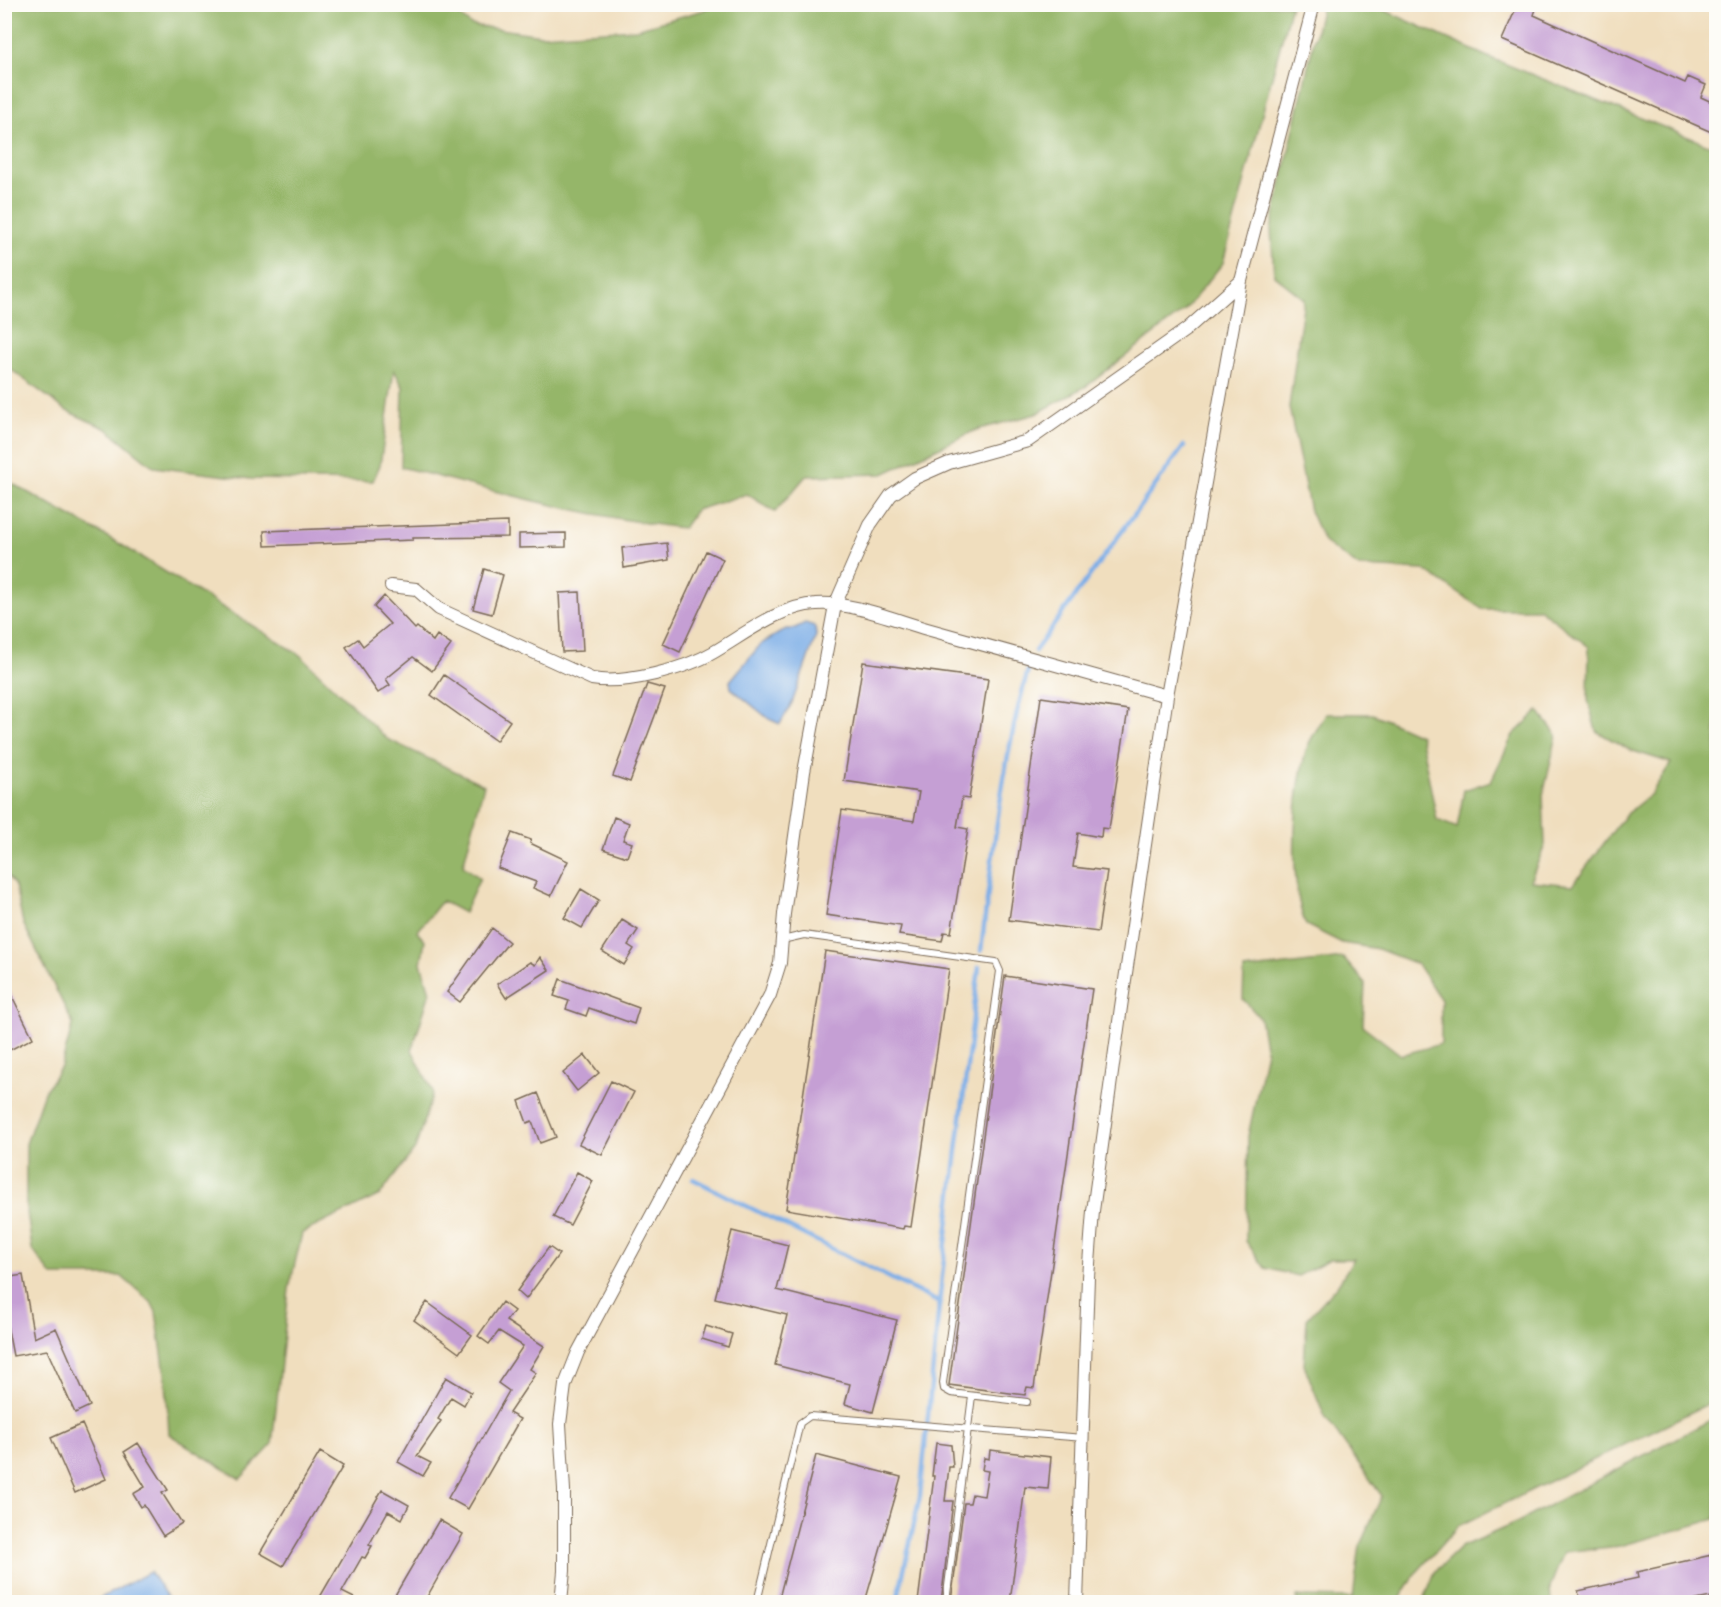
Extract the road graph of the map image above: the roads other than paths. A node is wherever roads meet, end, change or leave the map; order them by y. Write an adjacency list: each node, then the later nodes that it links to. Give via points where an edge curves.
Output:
1 (1314, 4): 2 (street)
2 (1241, 281): 4 (street, via 1187,329 1028,441 949,463 915,478 891,495 870,525); 5 (street)
3 (391, 586): 4 (street, via 416,589 439,609 481,630 592,679 605,681 629,680 711,654 799,606)
4 (835, 605): 5 (street); 6 (street, via 804,772)
5 (1167, 696): 10 (street, via 1093,1210)
6 (782, 939): 7 (lane, via 804,935 996,962 1000,971 943,1383 951,1393); 11 (street, via 771,995 578,1352 565,1385 560,1424 564,1490)
7 (972, 1396): 8 (lane); 9 (lane)
8 (1027, 1402)
9 (969, 1430): 10 (lane); 12 (lane, via 835,1416 810,1416 800,1423); 13 (lane)
10 (1084, 1438): 14 (street)
11 (561, 1602)
12 (756, 1602)
13 (946, 1602)
14 (1077, 1602)

